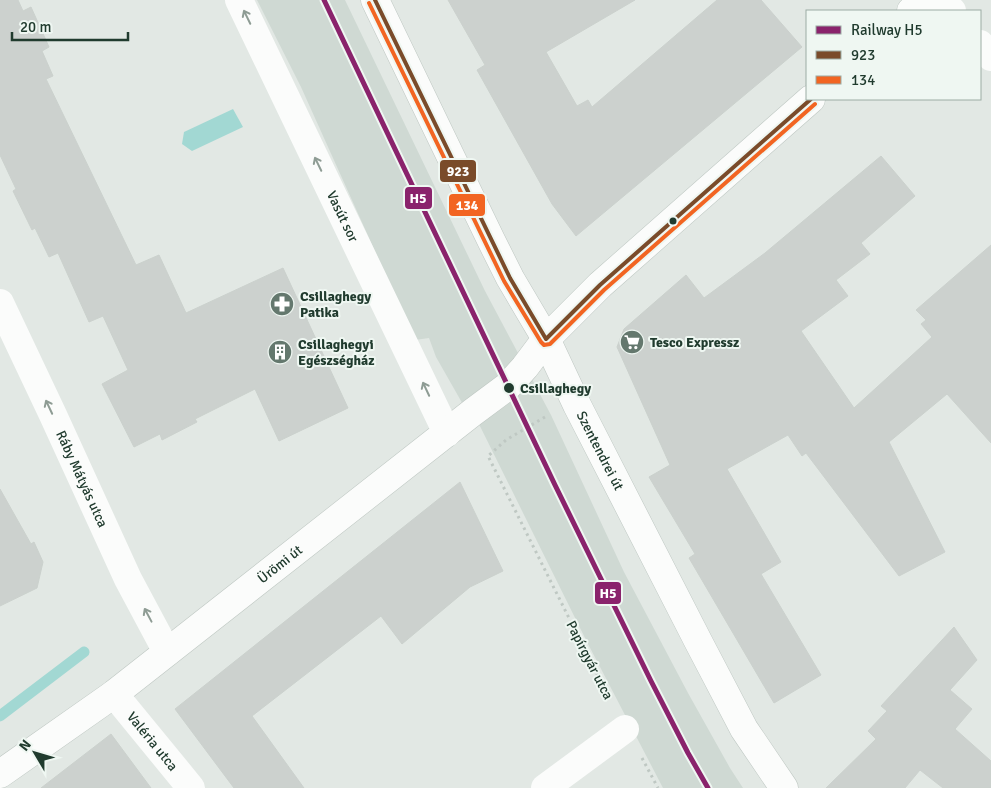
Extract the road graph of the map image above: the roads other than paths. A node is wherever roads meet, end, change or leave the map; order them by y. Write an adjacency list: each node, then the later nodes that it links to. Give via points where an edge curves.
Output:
1 (239, 0): 12 (street, Vasút sor, one-way to 1)
2 (375, 0): 11 (street, Szentendrei út, via 510,278)
3 (924, 0): 5 (street)
4 (942, 0): 6 (street)
5 (912, 10)
6 (951, 10)
7 (981, 45): 8 (street)
8 (991, 57)
9 (811, 100): 11 (street, Ürömi út, via 600,285)
10 (0, 304): 13 (street, Ráby Mátyás utca, one-way to 10, via 128,579)
11 (546, 338): 12 (street, Ürömi út, via 508,386); 19 (street, Szentendrei út, via 576,405 744,729)
12 (446, 433): 13 (street, Ürömi út)
13 (167, 652): 14 (street, Ürömi út)
14 (114, 694): 16 (street, Ürömi út); 17 (street, Valéria utca)
15 (625, 729): 18 (street)
16 (0, 774)
17 (191, 788)
18 (545, 788)
19 (784, 788)

